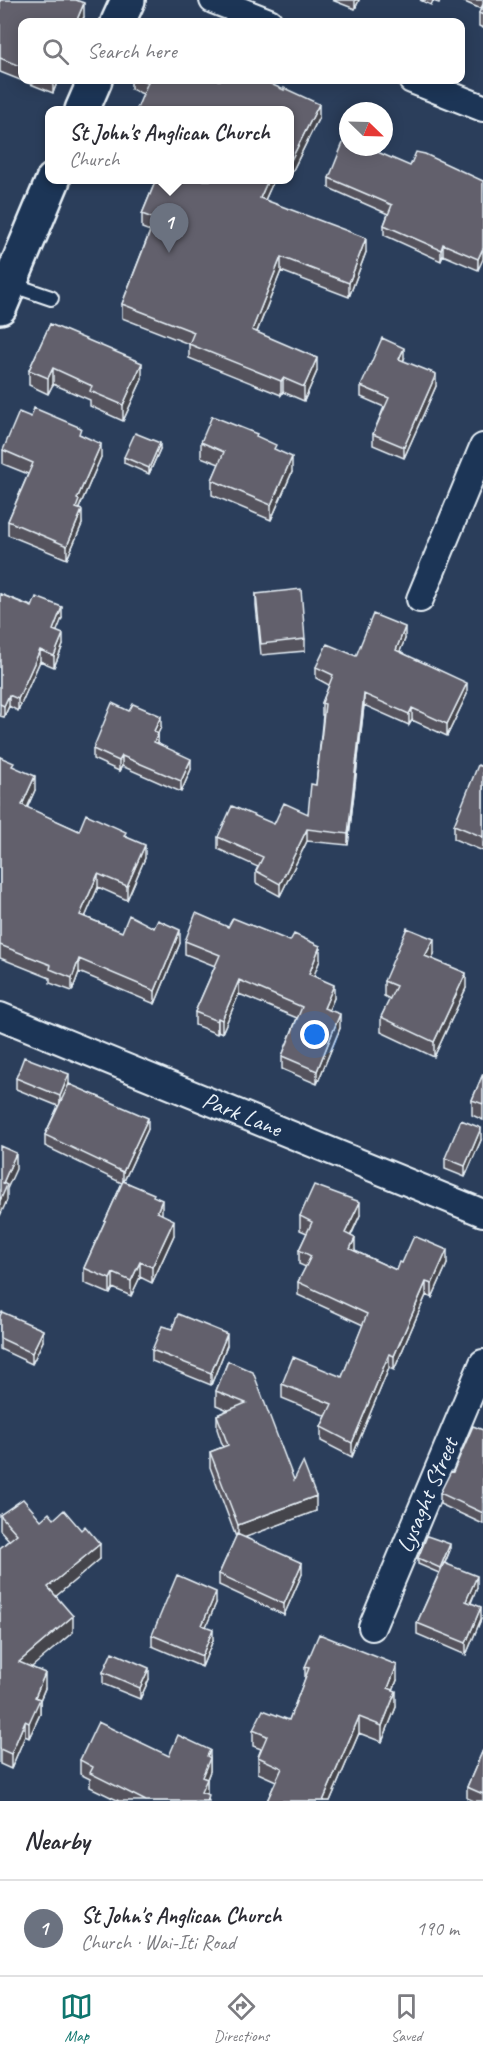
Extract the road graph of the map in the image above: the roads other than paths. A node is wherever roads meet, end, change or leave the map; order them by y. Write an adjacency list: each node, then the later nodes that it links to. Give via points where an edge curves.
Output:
1 (128, 0): 3 (main road)
2 (213, 0): 4 (street)
3 (120, 18)
4 (259, 18)
5 (93, 84): 7 (main road)
6 (422, 84): 8 (street)
7 (84, 106)
8 (483, 108)
9 (51, 184): 10 (main road)
10 (5, 296): 11 (lane)
11 (51, 298)
12 (483, 447): 13 (street)
13 (420, 599)
14 (0, 1016): 15 (street, Park Lane)
15 (483, 1213)
16 (483, 1363): 17 (street, Lysaght Street)
17 (372, 1627)

